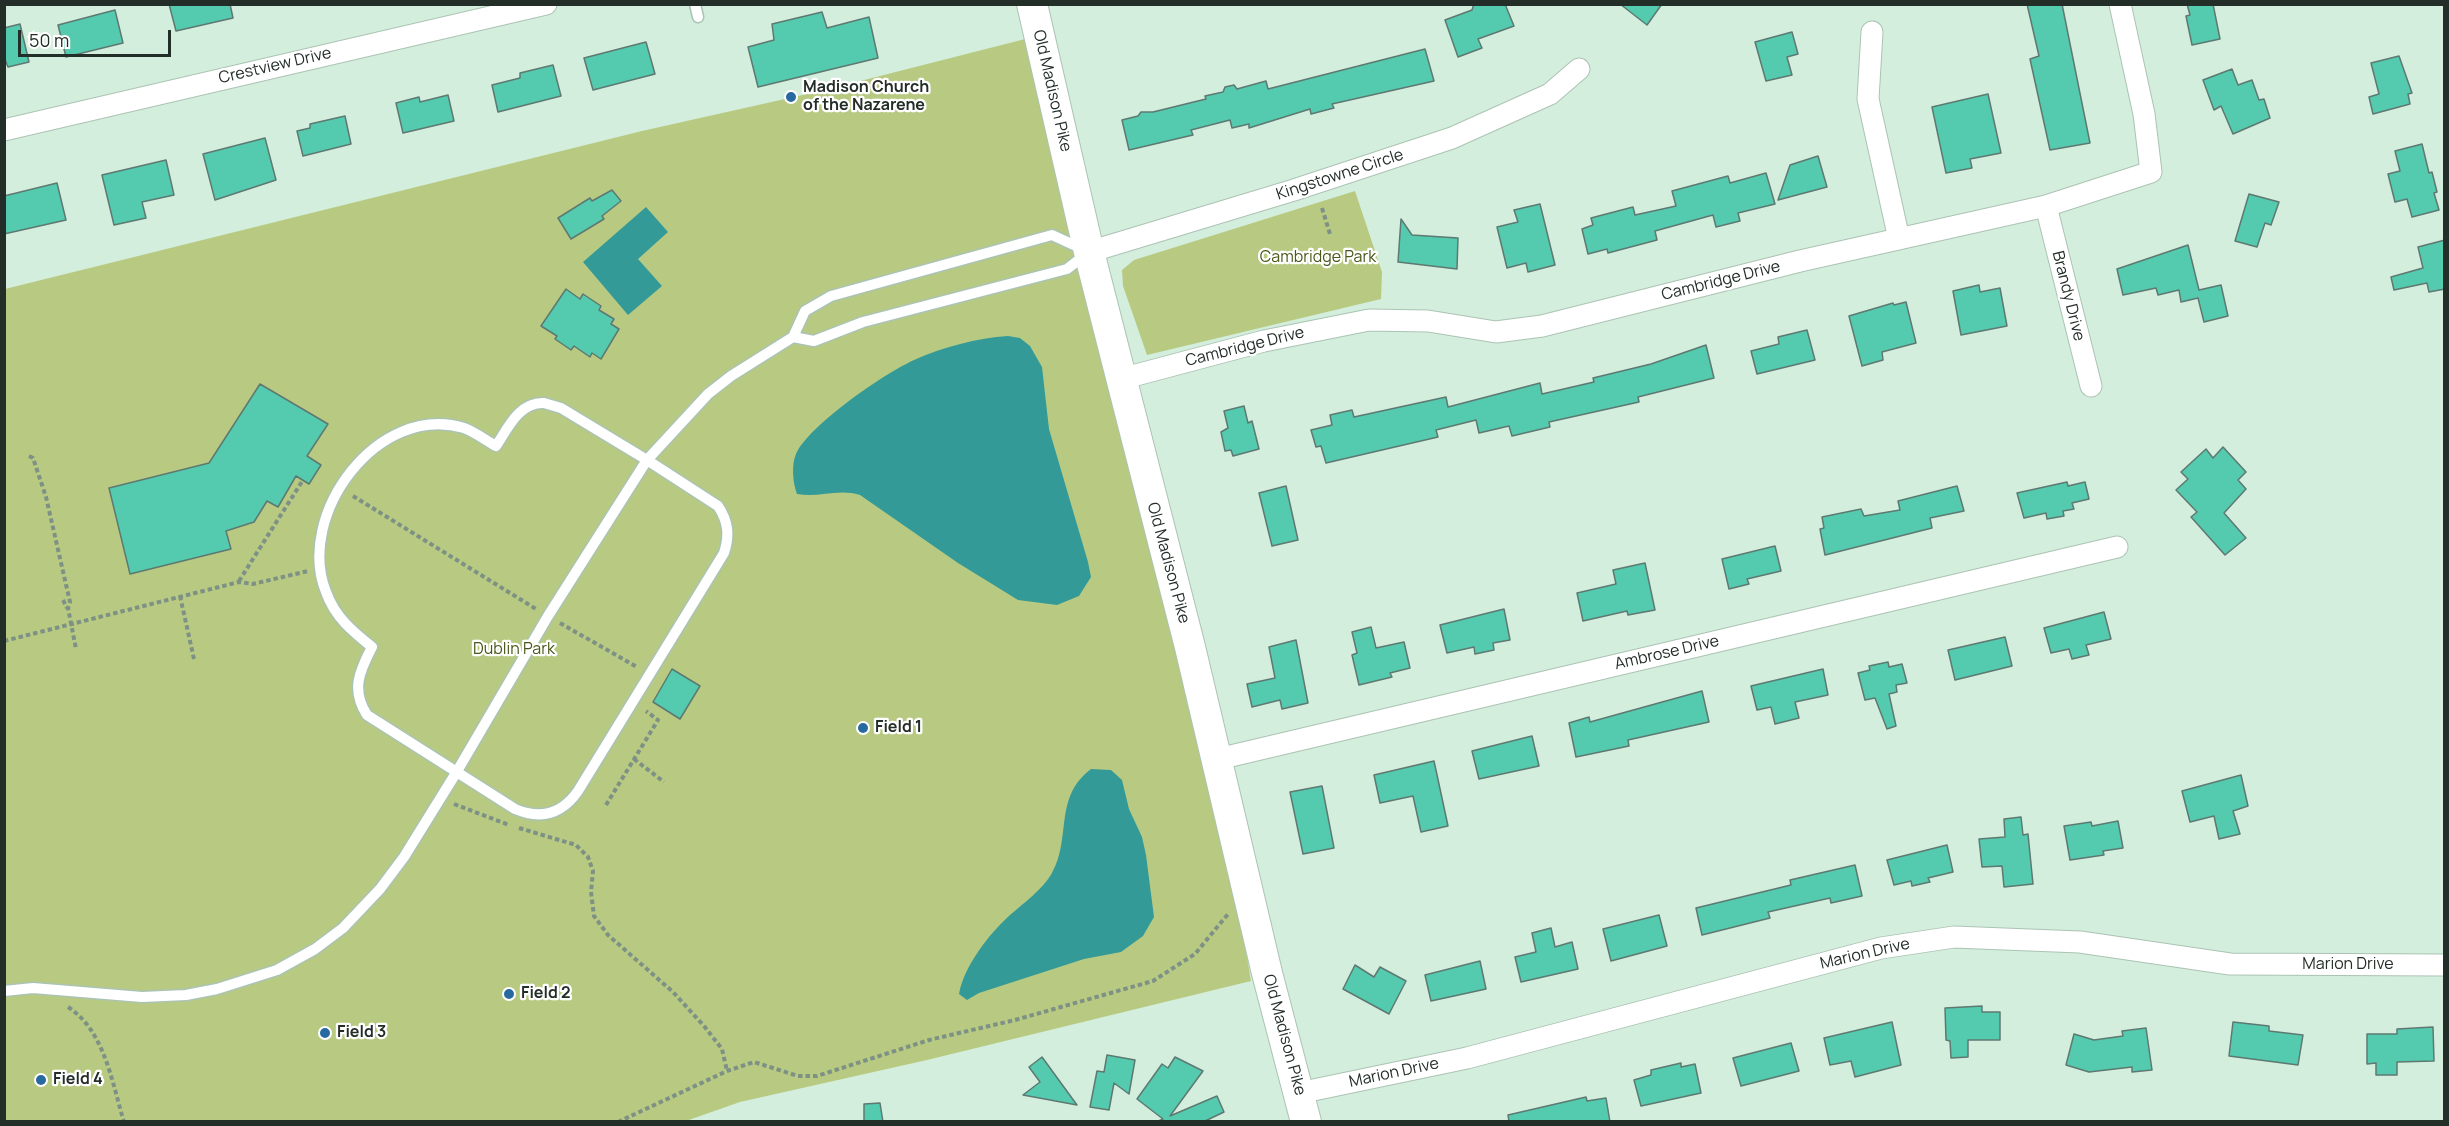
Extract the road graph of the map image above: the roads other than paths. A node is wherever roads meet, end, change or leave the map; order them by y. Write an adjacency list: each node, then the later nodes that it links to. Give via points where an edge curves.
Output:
1 (546, 4): 8 (street, Crestview Drive)
2 (695, 4): 5 (lane)
3 (1032, 4): 11 (main road, Old Madison Pike)
4 (2120, 4): 9 (street, Cambridge Drive, via 2144,114 2151,172)
5 (698, 16)
6 (1872, 32): 10 (street, via 1868,99)
7 (1579, 69): 11 (street, Kingstowne Circle, via 1550,94 1452,138)
8 (4, 130)
9 (2046, 206): 10 (street, Cambridge Drive); 14 (street, Brandy Drive)
10 (1899, 239): 13 (street, Cambridge Drive, via 1542,326 1496,332 1428,321 1369,320 1264,341)
11 (1089, 252): 12 (lane, via 1067,269 863,322 814,341); 12 (lane, via 1052,235 847,290 805,311); 13 (main road, Old Madison Pike)
12 (793, 337): 15 (lane, via 708,394)
13 (1120, 379): 17 (main road, Old Madison Pike)
14 (2091, 386)
15 (647, 460): 18 (lane, via 548,616); 18 (lane, via 718,506 727,526 724,553 579,791 563,808 538,816 523,813); 18 (lane, via 561,408 533,404 518,413 496,446 473,432 452,426 403,432 369,451 341,488 323,528 320,572 336,613 372,648 357,678 359,700 367,715)
16 (2117, 547): 17 (street, Ambrose Drive)
17 (1218, 759): 21 (main road, Old Madison Pike, via 1267,974)
18 (456, 773): 20 (lane, via 404,857 355,916 322,944 277,970 234,985 178,995 142,997 33,988)
19 (2445, 965): 21 (street, Marion Drive, via 2230,964 2080,942 1954,937 1881,948 1467,1058)
20 (4, 991)
21 (1299, 1093): 22 (main road, Old Madison Pike)
22 (1306, 1122)

